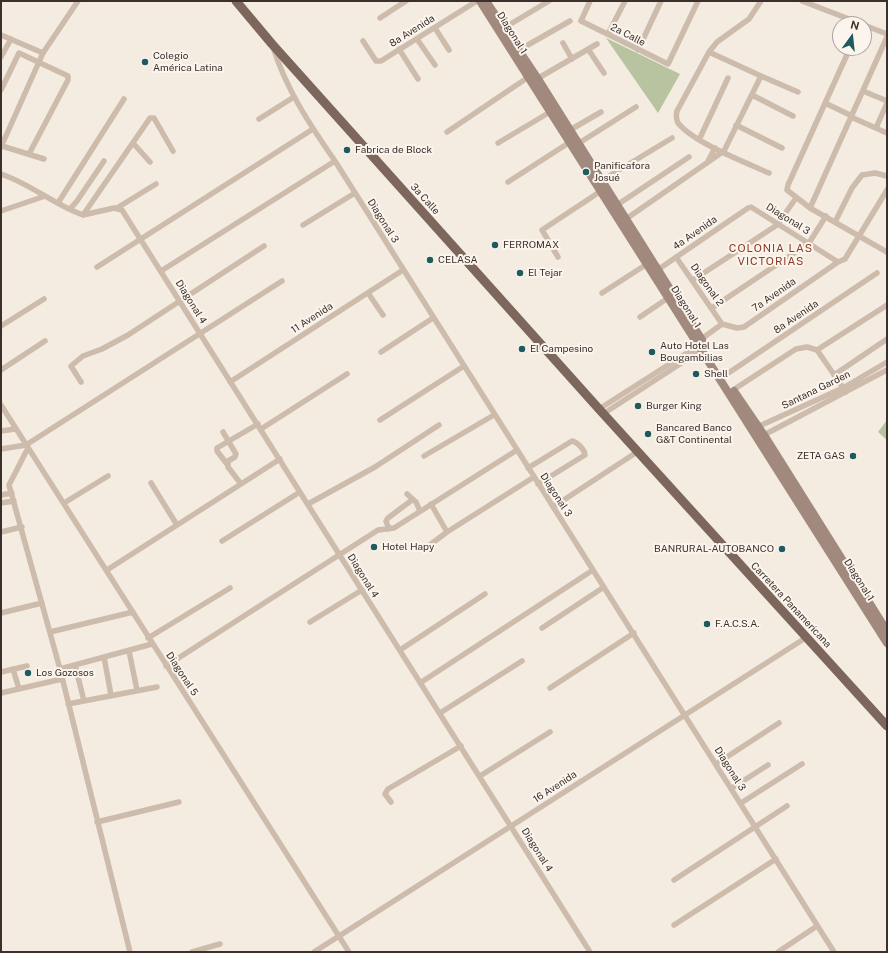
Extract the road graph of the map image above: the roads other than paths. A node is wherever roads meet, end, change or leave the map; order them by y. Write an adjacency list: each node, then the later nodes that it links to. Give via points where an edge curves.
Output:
1 (78, 1): 34 (street)
2 (236, 1): 26 (main road, 3a Calle)
3 (406, 1): 13 (street)
4 (549, 1): 17 (street)
5 (590, 1): 19 (street, 2a Calle, via 581,21)
6 (625, 1): 19 (street)
7 (661, 1): 32 (street)
8 (698, 1): 32 (street, 2a Calle, via 668,64)
9 (761, 1): 33 (street, via 749,19 722,38)
10 (802, 1): 12 (street)
11 (484, 2): 14 (main road, Diagonal 1); 16 (street, 8a Avenida)
12 (841, 16)
13 (380, 18)
14 (495, 19): 17 (main road, Diagonal 1); 42 (main road, Diagonal 1)
15 (570, 21): 31 (street)
16 (435, 28): 23 (street, 8a Avenida); 30 (street)
17 (504, 28): 31 (main road, Diagonal 1)
18 (872, 28): 21 (street)
19 (608, 34): 32 (street, 2a Calle)
20 (1, 35): 22 (street)
21 (887, 35): 46 (street)
22 (11, 39): 34 (street); 36 (street)
23 (416, 39): 28 (street, 8a Avenida); 39 (street)
24 (363, 41): 28 (street, 8a Avenida, via 378,62)
25 (563, 43): 37 (street)
26 (272, 44): 49 (street, Diagonal 3); 151 (main road, 3a Calle)
27 (598, 44): 29 (street)
28 (400, 49): 44 (street)
29 (588, 49): 37 (street); 40 (street)
30 (449, 50)
31 (519, 50): 42 (main road, Diagonal 1)
32 (638, 50)
33 (709, 52): 41 (street); 66 (street, via 676,116 678,122)
34 (42, 53): 38 (street)
35 (846, 56): 52 (street)
36 (1, 57)
37 (572, 59): 42 (street)
38 (38, 63): 45 (street, via 17,54); 70 (street); 75 (street, via 68,78)
39 (435, 65)
40 (604, 73)
41 (761, 76): 47 (street); 48 (street)
42 (533, 78): 54 (main road, Diagonal 1); 62 (main road, Diagonal 1); 63 (street)
43 (728, 78): 66 (street)
44 (418, 79)
45 (1, 90)
46 (863, 91): 51 (street); 57 (street)
47 (798, 92)
48 (752, 95): 56 (street); 59 (street)
49 (294, 98): 58 (street); 61 (street, Diagonal 3)
50 (124, 99): 93 (street)
51 (887, 102): 60 (street)
52 (825, 103): 57 (street); 92 (street, via 787,188)
53 (636, 107): 69 (street)
54 (550, 112): 68 (street); 69 (main road, Diagonal 1)
55 (601, 112): 62 (street)
56 (793, 116)
57 (852, 116): 60 (street); 96 (street)
58 (259, 119)
59 (736, 125): 72 (street); 74 (street)
60 (876, 128): 64 (street)
61 (313, 129): 79 (street, Diagonal 3); 107 (street)
62 (570, 130): 69 (main road, Diagonal 1)
63 (447, 132)
64 (887, 132)
65 (672, 138): 85 (street)
66 (699, 140): 71 (street)
67 (133, 143): 73 (street, via 153,117); 80 (street); 100 (street)
68 (498, 143)
69 (574, 144): 85 (main road, Diagonal 1); 86 (street); 89 (main road, Diagonal 1)
70 (1, 146): 75 (street)
71 (715, 148): 74 (street); 81 (street)
72 (782, 148)
73 (173, 151)
74 (724, 151): 81 (street); 82 (street)
75 (29, 154): 77 (street)
76 (689, 157): 94 (street)
77 (44, 159)
78 (104, 160): 97 (street)
79 (335, 161): 90 (street, Diagonal 3); 117 (street)
80 (150, 162)
81 (706, 164): 102 (street)
82 (769, 173)
83 (1, 174): 91 (street)
84 (887, 176): 103 (street, via 875,173 862,175 852,188)
85 (601, 181): 94 (main road, Diagonal 1)
86 (508, 182)
87 (156, 184): 98 (street)
88 (887, 190): 106 (street, 7a Avenida)
89 (601, 191): 102 (main road, Diagonal 1); 112 (street, via 542,230)
90 (355, 193): 104 (street); 116 (street, Diagonal 3)
91 (45, 196): 93 (street); 99 (street)
92 (796, 198): 96 (street); 105 (street)
93 (58, 203): 97 (street)
94 (617, 205): 102 (main road, Diagonal 1)
95 (748, 208): 105 (street, Diagonal 3, via 754,209); 111 (street, 4a Avenida)
96 (810, 208): 101 (street)
97 (70, 209): 100 (street)
98 (119, 209): 100 (street); 107 (street, Diagonal 4)
99 (1, 210)
100 (83, 215)
101 (826, 216): 103 (street); 108 (street)
102 (623, 221): 114 (main road, Diagonal 1); 118 (main road, Diagonal 1)
103 (835, 222): 106 (street)
104 (303, 225)
105 (777, 225): 108 (street, Diagonal 3); 120 (street)
106 (860, 237): 110 (street); 113 (street, 7a Avenida, via 845,259)
107 (140, 240): 115 (street); 117 (street, Diagonal 4)
108 (809, 243): 113 (street, Diagonal 3); 128 (street)
109 (264, 246): 126 (street)
110 (887, 252)
111 (676, 257): 118 (street, 4a Avenida); 120 (street, Diagonal 2)
112 (558, 258)
113 (838, 262): 132 (street, 7a Avenida, via 744,327)
114 (647, 264): 118 (main road, Diagonal 1); 123 (street)
115 (97, 267)
116 (403, 270): 122 (street, 11 Avenida); 131 (street, Diagonal 3)
117 (161, 271): 126 (street, Diagonal 4)
118 (655, 272): 124 (main road, Diagonal 1); 137 (main road, Diagonal 1)
119 (877, 273): 145 (street, 8a Avenida)
120 (693, 280): 128 (street, Diagonal 2)
121 (282, 281): 134 (street)
122 (368, 293): 129 (street); 147 (street, 11 Avenida)
123 (602, 293)
124 (668, 298): 130 (street); 137 (main road, Diagonal 1)
125 (44, 299): 133 (street)
126 (179, 302): 134 (street, Diagonal 4); 146 (street, via 128,335 72,363 71,366)
127 (887, 305): 138 (street)
128 (712, 308): 132 (street, Diagonal 2)
129 (383, 315)
130 (640, 317)
131 (433, 318): 139 (street); 140 (street, Diagonal 3)
132 (722, 324): 137 (street)
133 (1, 326)
134 (200, 334): 147 (street, Diagonal 4); 164 (street, via 123,381)
135 (887, 339): 144 (street)
136 (45, 341): 142 (street)
137 (701, 344): 145 (main road, Diagonal 1); 151 (street); 158 (main road, Diagonal 1)
138 (817, 350): 144 (street); 148 (street, via 806,347 796,350)
139 (381, 352)
140 (464, 366): 152 (street, Diagonal 3); 154 (street)
141 (886, 367): 149 (street, Santana Garden)
142 (1, 370)
143 (347, 374): 157 (street)
144 (834, 375): 149 (street)
145 (724, 376): 148 (main road, Diagonal 1)
146 (81, 382)
147 (230, 382): 157 (street, Diagonal 4)
148 (733, 390): 158 (main road, Diagonal 1)
149 (844, 390): 153 (street, Santana Garden); 155 (street, Santana Garden)
150 (1, 405): 159 (street, Diagonal 5)
151 (601, 412): 167 (main road, Carretera Panamericana)
152 (494, 415): 166 (street, Diagonal 3); 168 (street)
153 (782, 417): 155 (street); 158 (street, Santana Garden)
154 (380, 420)
155 (785, 423): 162 (street, Santana Garden)
156 (439, 425): 185 (street, via 375,467)
157 (259, 426): 163 (street); 169 (street, Diagonal 4)
158 (755, 428): 162 (main road, Diagonal 1)
159 (16, 429): 160 (street); 164 (street, Diagonal 5)
160 (1, 431)
161 (223, 432): 163 (street)
162 (761, 437): 208 (main road, Diagonal 1); 213 (main road, Diagonal 1)
163 (229, 442): 170 (street, via 236,454); 170 (street, via 217,449)
164 (27, 446): 165 (street); 178 (street, via 10,482); 184 (street, Diagonal 5)
165 (1, 449)
166 (516, 450): 171 (street, Diagonal 3); 186 (street)
167 (637, 452): 187 (street); 212 (main road, Carretera Panamericana)
168 (424, 456)
169 (280, 459): 175 (street); 177 (street, Diagonal 4)
170 (227, 464): 175 (street)
171 (528, 468): 173 (street, Diagonal 3); 176 (street, via 572,441 585,452 585,455)
172 (108, 476): 184 (street)
173 (534, 477): 176 (street, Diagonal 3); 193 (street)
174 (151, 483): 189 (street)
175 (241, 484): 189 (street)
176 (538, 484): 187 (street, Diagonal 3)
177 (300, 492): 185 (street, Diagonal 4); 194 (street)
178 (12, 493): 180 (street); 181 (street)
179 (407, 494): 182 (street)
180 (1, 495)
181 (14, 500): 183 (street); 190 (street)
182 (412, 500): 188 (street, via 416,502); 191 (street, via 388,518 386,521)
183 (1, 503)
184 (64, 503): 197 (street, Diagonal 5)
185 (308, 504): 196 (street, Diagonal 4)
186 (431, 504): 188 (street); 193 (street)
187 (553, 507): 198 (street, Diagonal 3)
188 (420, 511): 191 (street)
189 (178, 525): 197 (street)
190 (22, 527): 192 (street); 203 (street)
191 (389, 529): 196 (street, via 378,530)
192 (1, 532)
193 (447, 532): 195 (street)
194 (222, 541)
195 (430, 544)
196 (340, 556): 201 (street, Diagonal 4); 221 (street)
197 (107, 570): 204 (street, Diagonal 5)
198 (593, 570): 199 (street, Diagonal 3); 226 (street)
199 (604, 587): 207 (street); 210 (street, Diagonal 3)
200 (230, 588): 211 (street)
201 (362, 590): 206 (street); 215 (street, Diagonal 4)
202 (485, 594): 215 (street)
203 (42, 603): 205 (street); 209 (street)
204 (133, 612): 209 (street); 211 (street, Diagonal 5)
205 (1, 613)
206 (310, 622)
207 (542, 628)
208 (887, 631)
209 (50, 632): 223 (street)
210 (634, 634): 228 (street); 236 (street, Diagonal 3)
211 (148, 638): 214 (street, Diagonal 5)
212 (807, 638): 236 (street, 16 Avenida); 238 (main road, Carretera Panamericana)
213 (887, 643)
214 (152, 644): 216 (street); 221 (street, Diagonal 5)
215 (400, 650): 226 (street, Diagonal 4)
216 (129, 651): 217 (street); 230 (street)
217 (104, 658): 219 (street); 232 (street)
218 (522, 661): 235 (street)
219 (75, 665): 223 (street); 233 (street)
220 (27, 666): 222 (street)
221 (166, 666): 257 (street, Diagonal 5)
222 (12, 669): 224 (street); 229 (street)
223 (60, 669): 225 (street)
224 (1, 672)
225 (62, 679): 229 (street); 234 (street)
226 (420, 683): 235 (street, Diagonal 4)
227 (157, 687): 230 (street)
228 (550, 688)
229 (19, 689): 231 (street)
230 (137, 690): 232 (street)
231 (1, 693)
232 (111, 695): 233 (street)
233 (84, 701): 234 (street)
234 (68, 704): 250 (street)
235 (440, 713): 240 (street, Diagonal 4)
236 (685, 714): 241 (street, Diagonal 3); 251 (street, 16 Avenida)
237 (779, 723): 241 (street)
238 (887, 726)
239 (550, 732): 244 (street)
240 (461, 746): 244 (street, Diagonal 4); 247 (street, via 388,789 385,794)
241 (716, 764): 245 (street, Diagonal 3)
242 (802, 764): 248 (street)
243 (768, 765): 245 (street)
244 (480, 776): 251 (street, Diagonal 4)
245 (732, 788): 248 (street, Diagonal 3)
246 (179, 802): 250 (street)
247 (391, 802)
248 (741, 803): 252 (street, Diagonal 3)
249 (787, 806): 252 (street)
250 (97, 822): 259 (street)
251 (511, 826): 257 (street, 16 Avenida); 263 (street, Diagonal 4)
252 (756, 827): 253 (street, Diagonal 3); 254 (street)
253 (776, 859): 255 (street); 256 (street, Diagonal 3)
254 (674, 880)
255 (674, 925)
256 (817, 926): 264 (street); 265 (street, Diagonal 3)
257 (339, 936): 261 (street, 16 Avenida); 262 (street, Diagonal 5)
258 (220, 944): 260 (street)
259 (130, 952)
260 (192, 952)
261 (314, 952)
262 (349, 952)
263 (590, 952)
264 (778, 952)
265 (834, 952)

